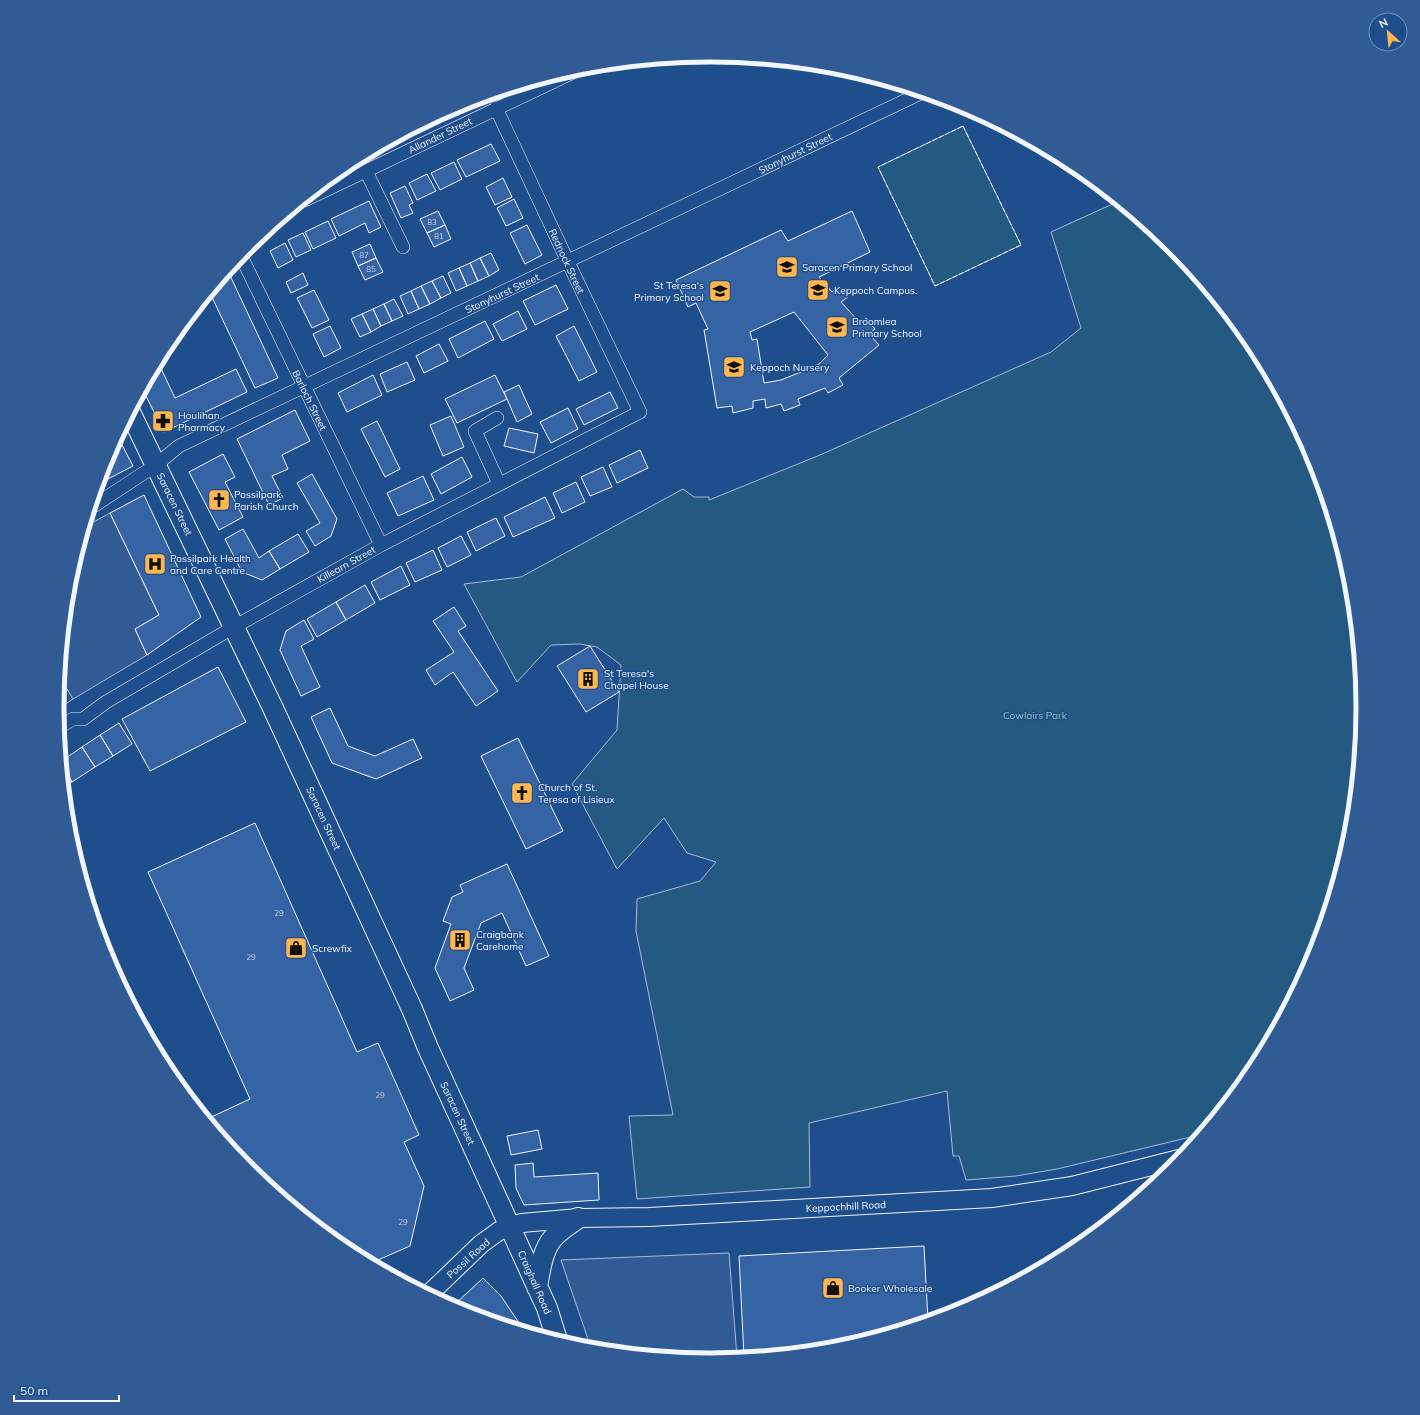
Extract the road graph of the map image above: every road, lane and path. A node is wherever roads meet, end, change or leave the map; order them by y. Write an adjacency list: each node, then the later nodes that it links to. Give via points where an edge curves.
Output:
1 (540, 85): 3 (street, Allander Street)
2 (916, 96): 9 (street, Stonyhurst Street)
3 (502, 101): 5 (street, Allander Street); 9 (street, Rednock Street)
4 (356, 168): 5 (street)
5 (361, 173): 6 (street, Allander Street); 7 (street)
6 (321, 193)
7 (404, 246)
8 (244, 262): 10 (street, Barloch Street)
9 (568, 262): 10 (street, Stonyhurst Street); 11 (street, Rednock Street)
10 (303, 386): 14 (street, Stonyhurst Street, via 179,446); 17 (street, Barloch Street)
11 (640, 412): 15 (street, Killearn Street)
12 (133, 418): 14 (main road, Saracen Street)
13 (497, 418): 15 (street, via 475,430)
14 (156, 466): 16 (street, Stonyhurst Street); 18 (main road, Saracen Street)
15 (499, 484): 17 (street, Killearn Street)
16 (98, 503)
17 (381, 545): 18 (street, Killearn Street)
18 (234, 627): 19 (street, Killearn Street, via 106,702 83,719 72,719); 22 (main road, Saracen Street)
19 (65, 723)
20 (1168, 1162): 21 (street, Keppochhill Road, via 1072,1186 992,1198 650,1217)
21 (578, 1218): 22 (street, Keppochhill Road); 23 (main road, via 558,1233 548,1245)
22 (510, 1226): 23 (main road, Craighall Road); 24 (street, Possil Road, via 481,1244)
23 (537, 1287): 25 (main road, Craighall Road)
24 (433, 1290)
25 (555, 1334)

